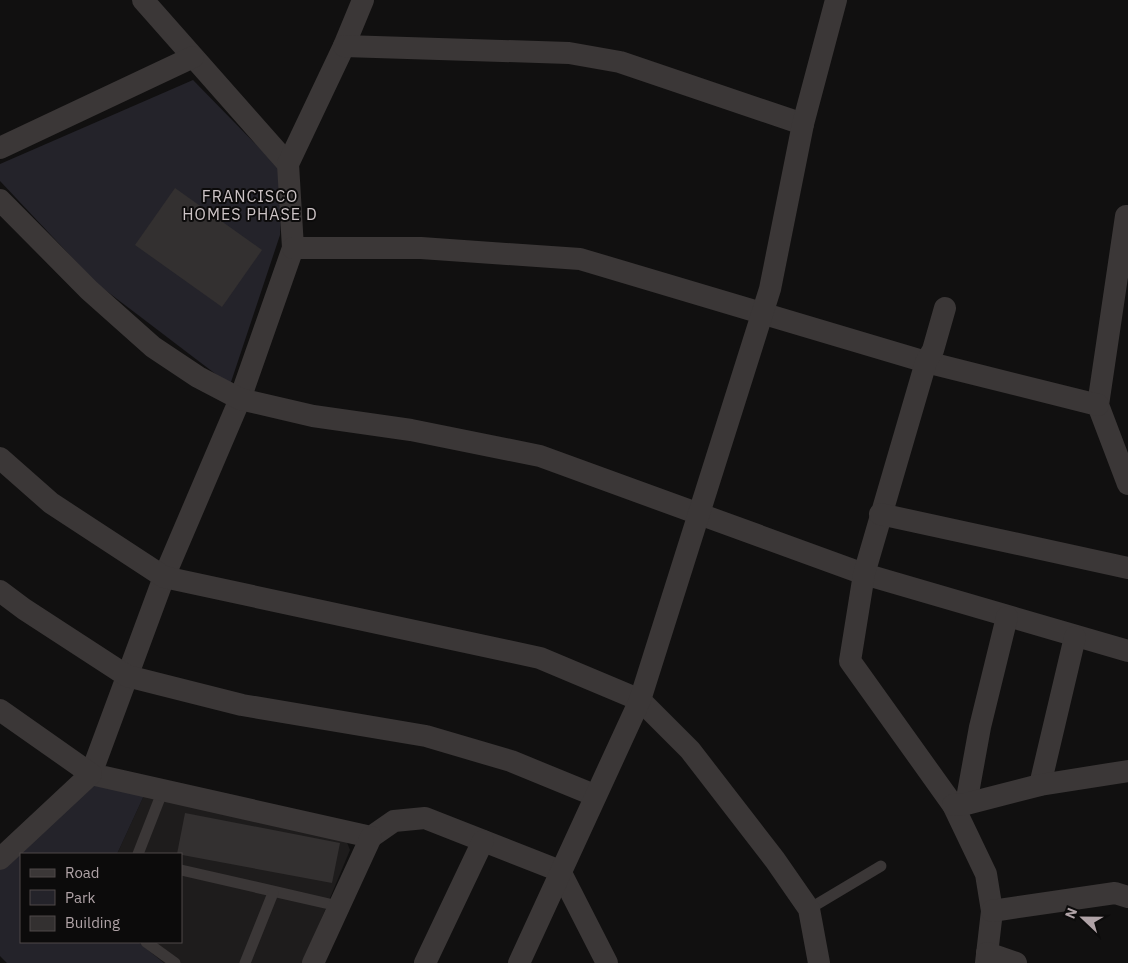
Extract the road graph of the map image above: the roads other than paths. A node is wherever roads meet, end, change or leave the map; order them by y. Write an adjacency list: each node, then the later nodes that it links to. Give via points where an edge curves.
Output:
1 (143, 0): 5 (street)
2 (363, 0): 4 (street)
3 (836, 0): 6 (street)
4 (344, 46): 6 (street, via 569,52 620,62); 8 (street)
5 (193, 57): 7 (street); 8 (street)
6 (803, 124): 13 (street, via 770,289)
7 (0, 148)
8 (288, 164): 11 (street)
9 (0, 200): 15 (street, via 89,290 153,347 198,377)
10 (1127, 213): 16 (street)
11 (293, 248): 13 (street, via 421,248 580,259); 15 (street)
12 (945, 308): 14 (street)
13 (762, 314): 14 (street); 19 (street)
14 (926, 362): 16 (street); 20 (street)
15 (240, 399): 19 (street, via 314,416 411,430 540,456); 23 (street)
16 (1098, 405): 18 (street)
17 (0, 458): 23 (street, via 51,503)
18 (1128, 484)
19 (700, 513): 22 (street); 29 (street)
20 (880, 514): 21 (street); 22 (street)
21 (1128, 568)
22 (864, 574): 25 (street); 36 (street, via 850,661)
23 (164, 577): 28 (street); 29 (street, via 540,658)
24 (0, 591): 28 (street)
25 (1007, 617): 26 (street); 36 (street)
26 (1075, 637): 27 (street); 33 (street)
27 (1128, 651)
28 (127, 676): 32 (street); 35 (street, via 242,705 426,736 511,761)
29 (640, 700): 35 (street); 47 (street, via 690,750)
30 (0, 710): 32 (street)
31 (1128, 769): 33 (street)
32 (91, 774): 34 (street); 40 (street)
33 (1040, 785): 36 (street)
34 (163, 790): 37 (street); 39 (lane)
35 (594, 795): 43 (street)
36 (960, 805): 48 (street, via 986,874)
37 (371, 837): 38 (street, via 394,822 425,818); 46 (street)
38 (482, 841): 43 (street); 54 (street)
39 (138, 853)
40 (0, 859)
41 (881, 866): 47 (lane)
42 (182, 870): 44 (lane)
43 (560, 871): 55 (street); 56 (street)
44 (273, 893): 46 (lane); 52 (lane)
45 (1128, 897): 48 (street, via 1114,893)
46 (338, 906): 53 (street)
47 (809, 909): 57 (street)
48 (992, 911): 50 (street)
49 (147, 943): 51 (lane)
50 (986, 958): 58 (street)
51 (175, 963)
52 (245, 963)
53 (313, 963)
54 (425, 963)
55 (519, 963)
56 (607, 963)
57 (819, 963)
58 (1016, 963)

